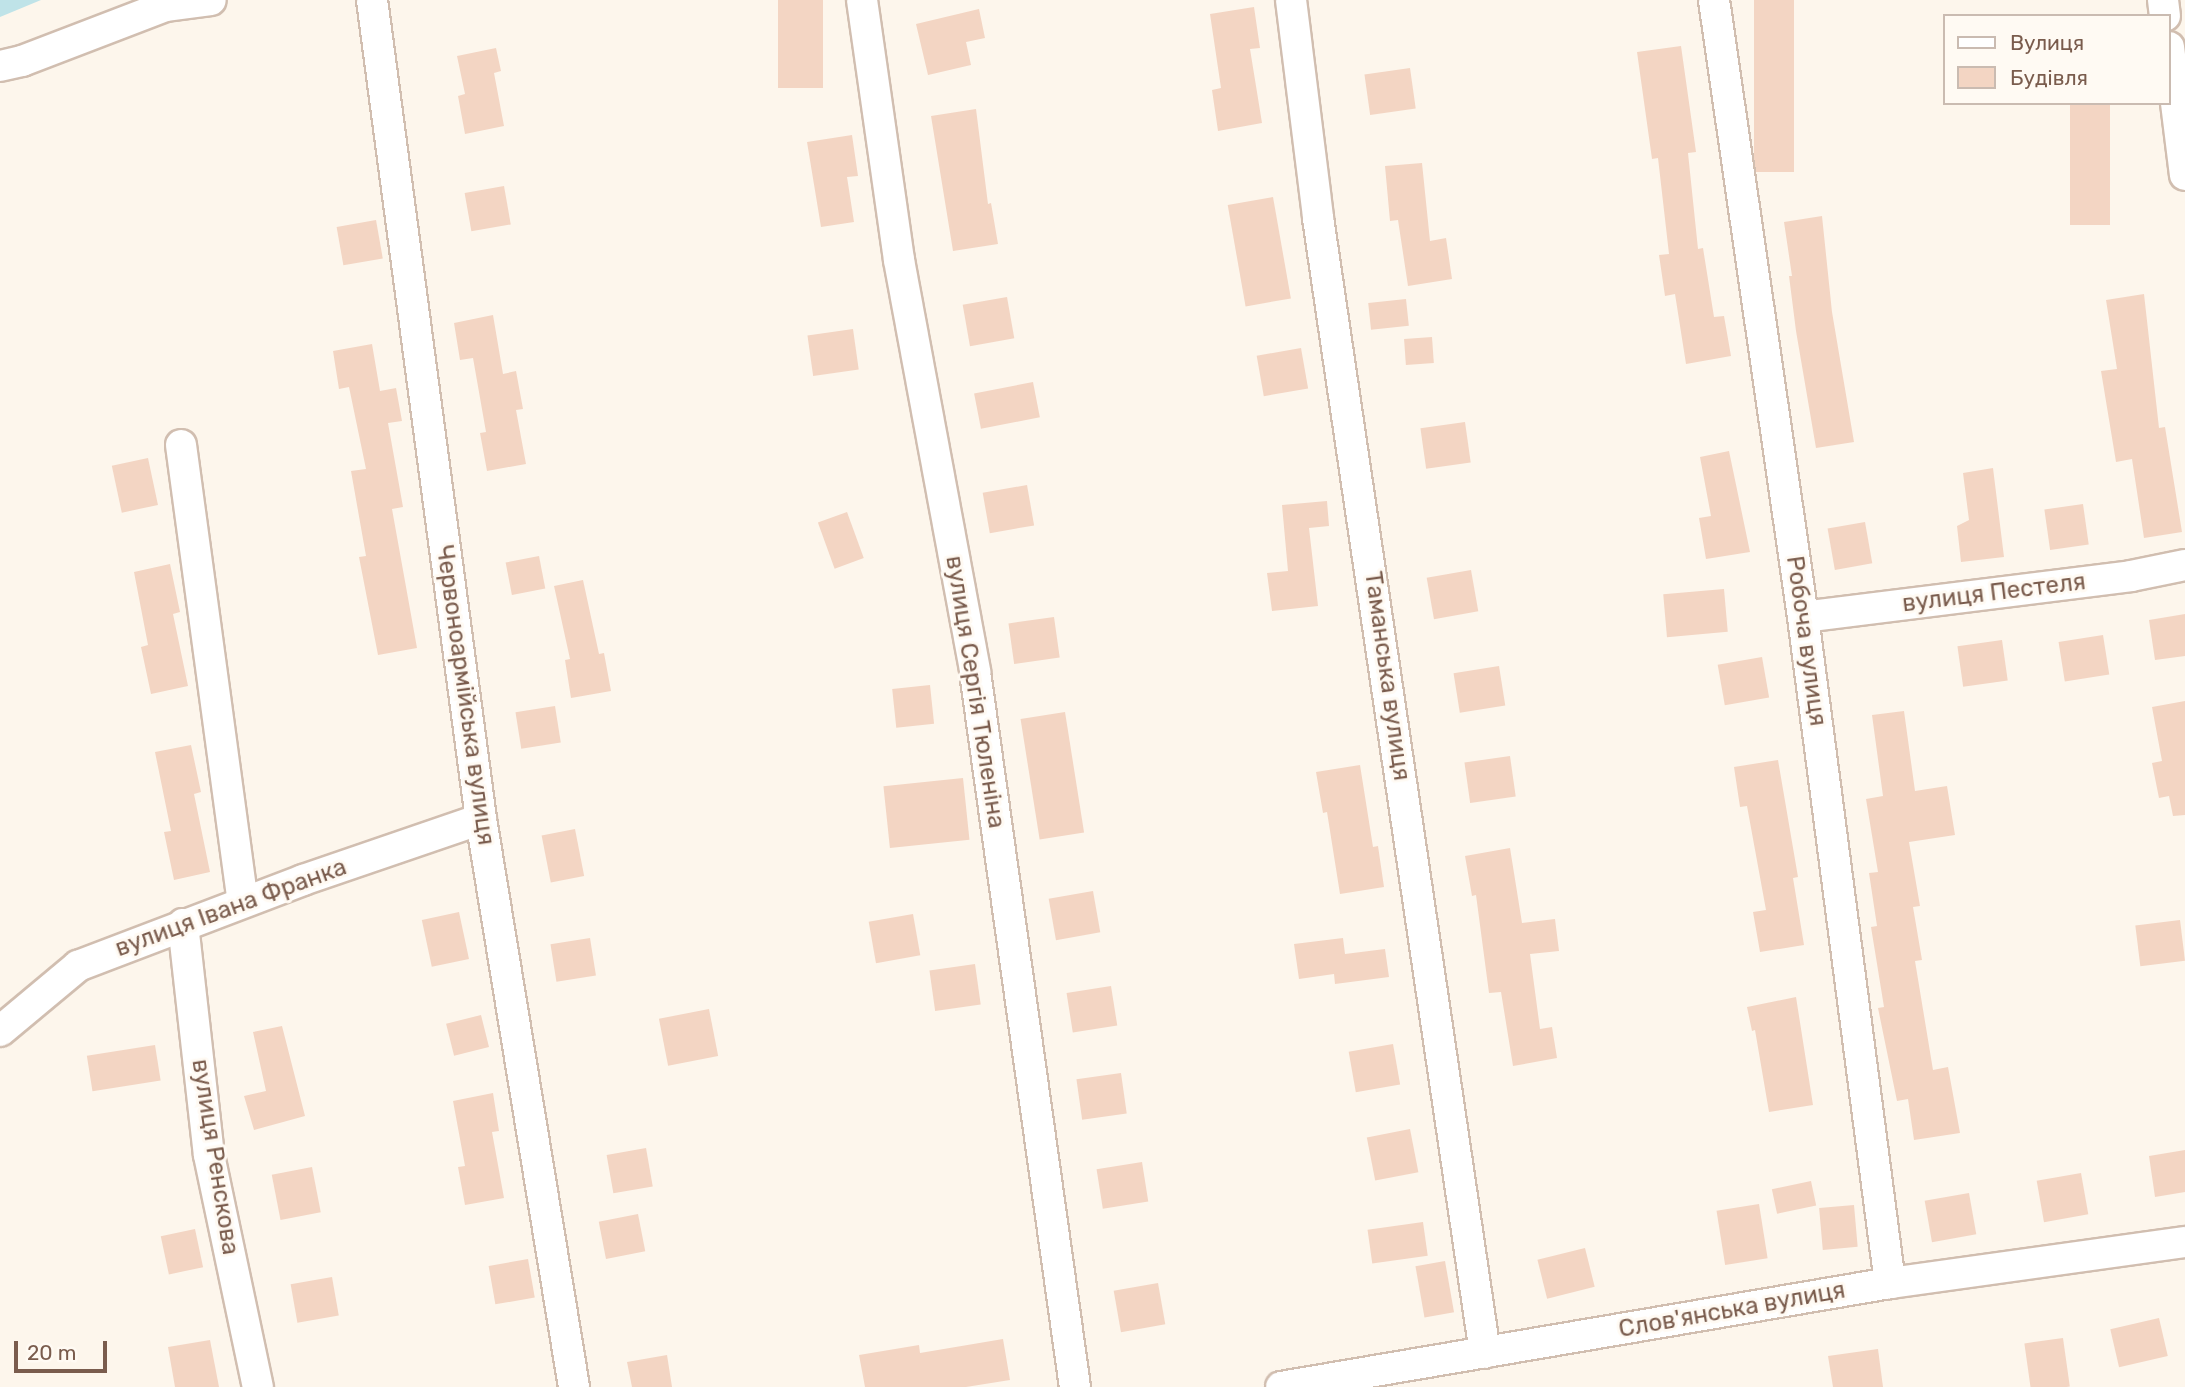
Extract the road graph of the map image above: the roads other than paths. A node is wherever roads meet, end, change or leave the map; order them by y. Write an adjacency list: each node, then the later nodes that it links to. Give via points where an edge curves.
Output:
1 (372, 0): 12 (street, Червоноармійська вулиця)
2 (862, 0): 22 (street, вулиця Сергія Тюленіна, via 900,260 975,672)
3 (1291, 0): 18 (street, Таманська вулиця, via 1318,218)
4 (1714, 0): 11 (street, Робоча вулиця)
5 (194, 1): 7 (street, via 165,6)
6 (2171, 63): 8 (street)
7 (0, 66)
8 (2185, 175)
9 (181, 445): 13 (street)
10 (2185, 565): 11 (street, вулиця Пестеля, via 2131,576)
11 (1803, 617): 17 (street, Робоча вулиця)
12 (481, 819): 13 (street, вулиця Івана Франка); 21 (street, Червоноармійська вулиця)
13 (243, 902): 14 (street, вулиця Івана Франка)
14 (183, 924): 15 (street, вулиця Івана Франка, via 78,966); 20 (street, вулиця Ренскова, via 209,1156)
15 (0, 1031)
16 (2185, 1242): 17 (street, Слов'янська вулиця)
17 (1890, 1283): 18 (street, Слов'янська вулиця)
18 (1485, 1353): 19 (street, Слов'янська вулиця)
19 (1388, 1378): 23 (street, Слов'янська вулиця)
20 (258, 1387)
21 (574, 1387)
22 (1075, 1387)
23 (1281, 1387)

